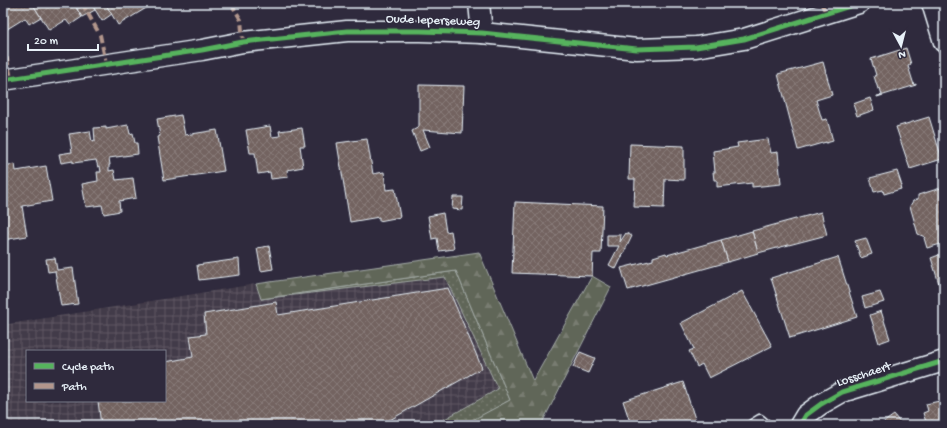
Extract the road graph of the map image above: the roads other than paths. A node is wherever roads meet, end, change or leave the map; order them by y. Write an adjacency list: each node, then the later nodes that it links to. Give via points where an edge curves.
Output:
1 (479, 3): 4 (street)
2 (859, 3): 4 (street, Oude Ieperseweg, via 744,39 696,46 637,49)
3 (932, 3): 5 (street)
4 (482, 33): 6 (street, Oude Ieperseweg, via 347,31 243,42)
5 (944, 42)
6 (3, 80)
7 (944, 362): 10 (street, Losschaert, via 842,392 806,415)
8 (752, 425): 9 (lane, via 760,420)
9 (766, 425)
10 (800, 425)

